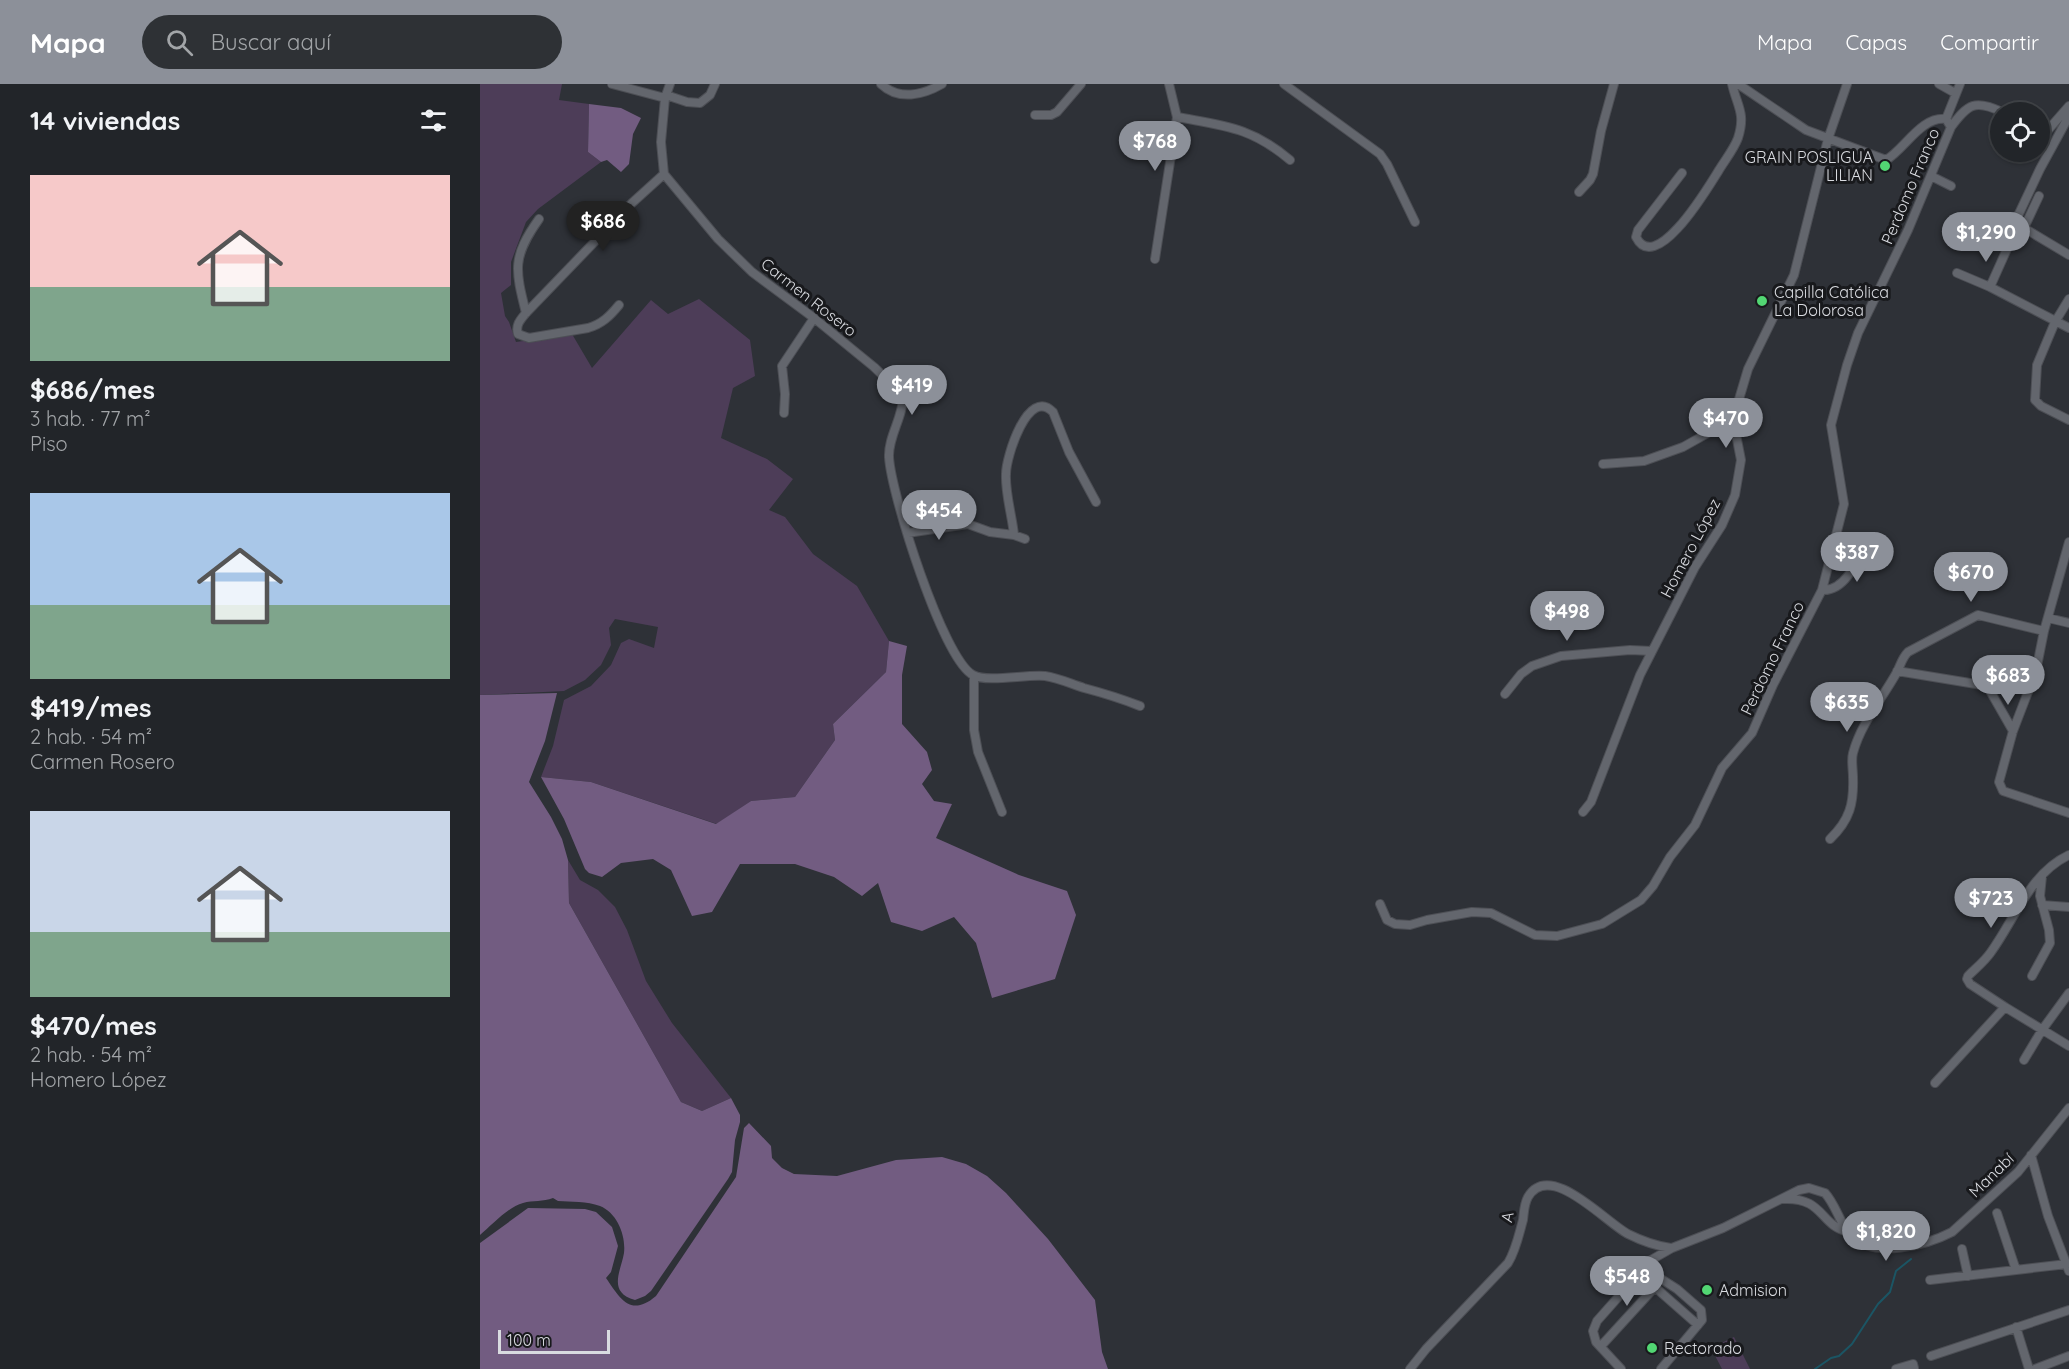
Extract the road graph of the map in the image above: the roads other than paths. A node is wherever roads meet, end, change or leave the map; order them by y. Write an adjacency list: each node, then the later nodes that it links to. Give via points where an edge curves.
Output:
1 (612, 84): 15 (street)
2 (669, 84): 17 (street)
3 (715, 84): 17 (street, via 700,103)
4 (881, 84): 5 (street, via 899,95)
5 (942, 84)
6 (1081, 84): 20 (street, via 1057,112)
7 (1169, 84): 22 (street)
8 (1284, 84): 34 (street, via 1380,154)
9 (1614, 84): 31 (street, via 1593,174)
10 (1732, 84): 27 (street, via 1742,115 1737,139 1698,205 1678,229 1653,246 1641,245 1636,237 1638,230)
11 (1738, 84): 25 (street, via 1806,130)
12 (1848, 84): 25 (street, Homero López)
13 (1939, 84): 16 (street)
14 (1960, 84): 16 (street, Perdomo Franco)
15 (627, 86): 17 (street)
16 (1955, 93): 23 (street, Perdomo Franco)
17 (666, 97): 28 (street, via 661,149)
18 (2069, 106): 24 (street)
19 (1990, 107): 23 (street, via 1968,107)
20 (1035, 115)
21 (2069, 116): 36 (street, via 2016,220)
22 (1177, 117): 26 (street, via 1251,133); 38 (street)
23 (1949, 123): 25 (street, via 1937,119 1889,160); 29 (street, Perdomo Franco)
24 (2050, 128)
25 (1828, 140): 48 (street, Homero López, via 1794,275 1748,369)
26 (1290, 160)
27 (1682, 173)
28 (664, 174): 43 (street); 44 (street, Carmen Rosero, via 752,272)
29 (1931, 176): 30 (street); 57 (street, Perdomo Franco, via 1858,333 1831,425 1844,504)
30 (1951, 186)
31 (1579, 192)
32 (2038, 196): 35 (street)
33 (539, 219): 43 (street, via 527,235 517,265)
34 (1415, 222)
35 (2024, 228): 36 (street); 37 (street)
36 (2007, 249): 40 (street)
37 (2069, 255)
38 (1155, 259)
39 (1957, 273): 40 (street)
40 (1989, 287): 45 (street)
41 (2069, 299): 45 (street)
42 (620, 305): 43 (street, via 598,325 529,338 517,330)
43 (526, 313)
44 (814, 318): 47 (street, via 782,366); 52 (street, Carmen Rosero, via 903,395 889,455)
45 (2055, 322): 46 (street); 49 (street, via 2037,365 2035,400)
46 (2069, 328)
47 (784, 413)
48 (1733, 419): 50 (street, via 1683,447 1644,461); 61 (street, Homero López, via 1741,460 1735,495)
49 (2069, 420)
50 (1603, 464)
51 (1096, 502): 53 (street, via 1053,412 1049,407 1036,407 1025,418 1007,466)
52 (907, 533): 53 (street, via 968,524); 63 (street, Carmen Rosero, via 932,606 960,661)
53 (1014, 535): 54 (street)
54 (1025, 539)
55 (1868, 539): 57 (street, via 1841,584 1829,591)
56 (2069, 542): 58 (street)
57 (1822, 590): 75 (street, Perdomo Franco, via 1752,733 1722,768 1695,825 1641,900 1602,924 1557,936 1535,935 1491,914 1472,912 1410,926 1395,924 1387,920)
58 (2048, 618): 59 (street); 60 (street)
59 (2069, 623)
60 (2044, 631): 62 (street, via 1975,616 1908,652); 66 (street, via 2036,671)
61 (1652, 651): 64 (street, via 1561,656 1532,666); 68 (street, Homero López, via 1591,802)
62 (1897, 670): 66 (street, via 1982,685 1989,689); 70 (street, via 1864,725 1852,755 1849,814)
63 (974, 676): 65 (street, via 1047,676); 67 (street, via 978,752)
64 (1505, 694)
65 (1140, 706)
66 (2013, 731): 69 (street, via 2000,773 2003,790)
67 (1002, 812)
68 (1583, 812)
69 (2069, 813)
70 (1830, 839)
71 (2069, 846): 73 (street)
72 (2069, 855): 73 (street)
73 (2059, 859): 74 (street)
74 (2042, 876): 76 (street); 80 (street, via 1990,954 1968,976 1970,984)
75 (1380, 904)
76 (2042, 905): 77 (street); 78 (street, via 2050,943)
77 (2069, 907)
78 (2032, 976)
79 (2069, 993): 81 (street)
80 (2005, 1007): 81 (street); 84 (street)
81 (2042, 1030): 82 (street); 83 (street)
82 (2069, 1046)
83 (2024, 1060)
84 (1935, 1083)
85 (2069, 1108): 86 (street, Manabí)
86 (2031, 1155): 89 (street, Manabí, via 2018,1172 1952,1232 1940,1238 1880,1249 1863,1244); 92 (street)
87 (1780, 1199): 89 (street, via 1805,1201 1819,1209 1833,1226); 89 (street, Manabí, via 1809,1188 1825,1193); 90 (street, Manabí)
88 (1997, 1213): 93 (street)
89 (1848, 1232)
90 (1672, 1248): 94 (street, Manabí); 106 (street, A, via 1626,1233 1565,1189 1538,1187 1525,1203 1508,1263 1426,1349)
91 (1962, 1249): 95 (street)
92 (2068, 1267): 93 (street)
93 (2016, 1270): 95 (street)
94 (1642, 1271): 97 (street); 98 (street); 103 (street, Manabí, via 1597,1321 1593,1331)
95 (1968, 1276): 96 (street)
96 (1930, 1280)
97 (1655, 1287): 99 (street); 103 (street)
98 (1677, 1289): 99 (street); 101 (street, via 1701,1310)
99 (1668, 1298): 101 (street)
100 (2069, 1310): 102 (street)
101 (1698, 1325): 109 (street)
102 (2016, 1327): 104 (street); 111 (street)
103 (1601, 1346): 108 (street)
104 (1932, 1356)
105 (2069, 1356): 112 (street)
106 (1413, 1368)
107 (1914, 1368): 110 (street, via 1910,1364)
108 (1622, 1369)
109 (1661, 1369)
110 (1896, 1369)
111 (2030, 1369)
112 (2035, 1369)

